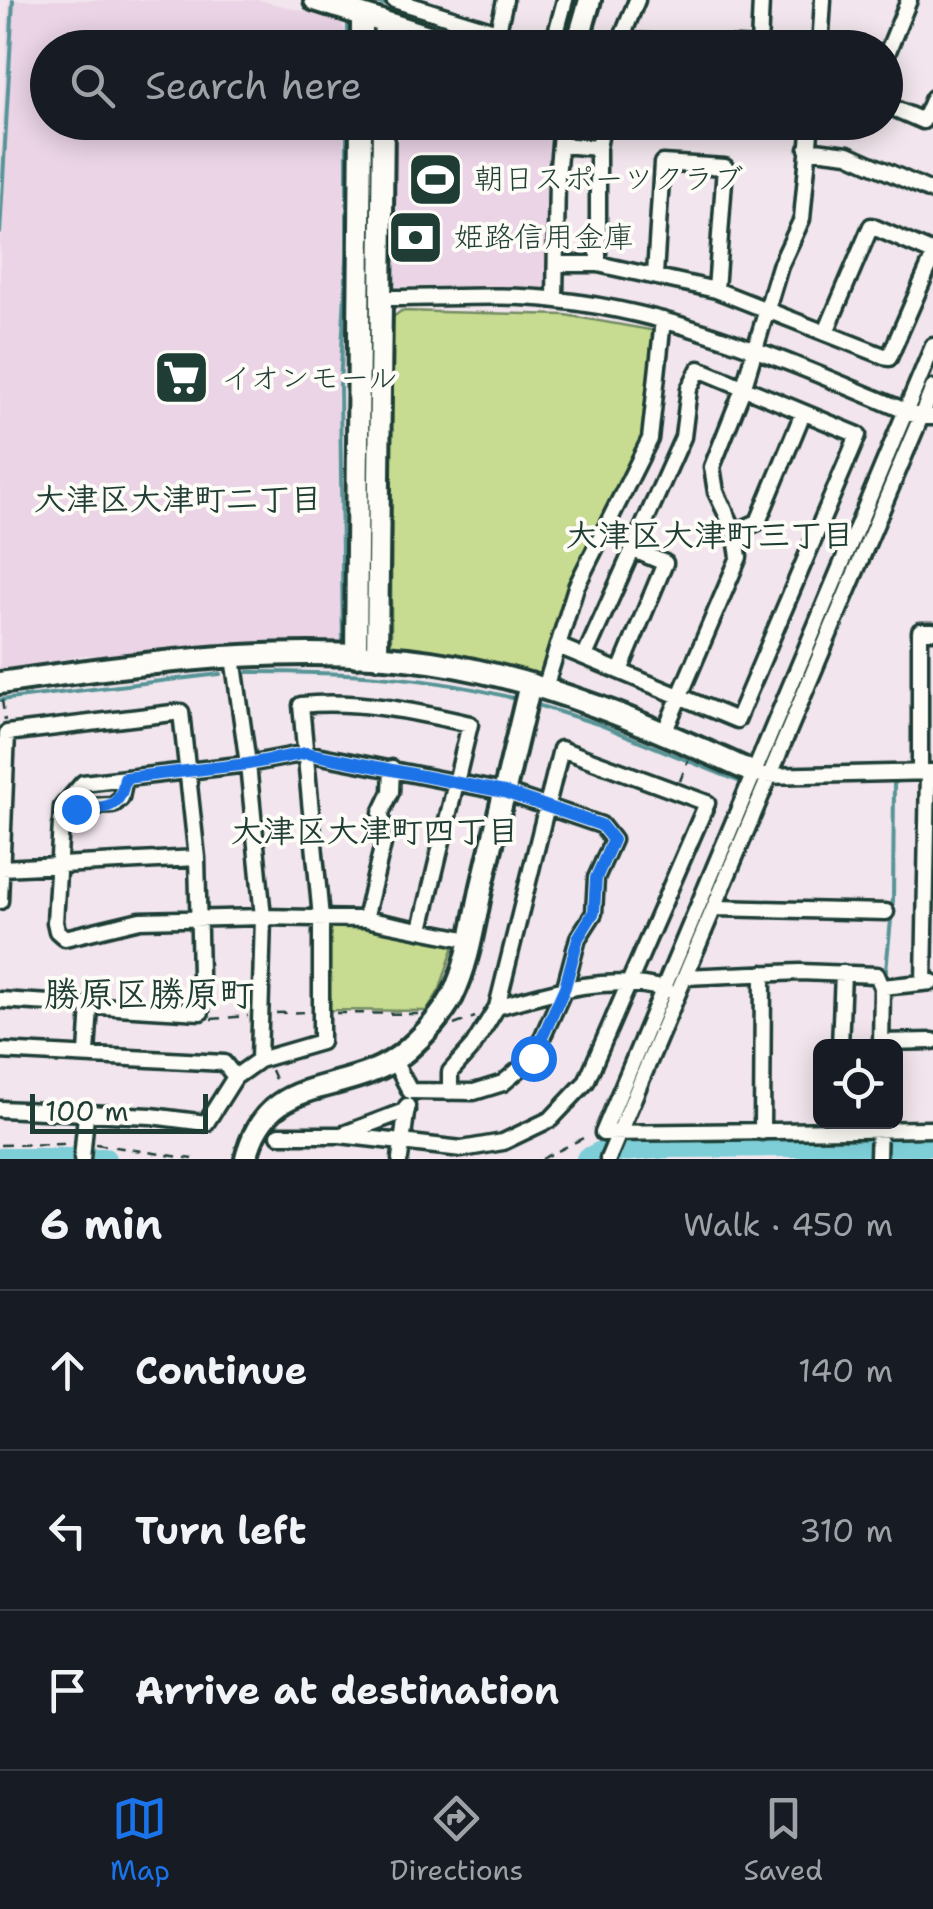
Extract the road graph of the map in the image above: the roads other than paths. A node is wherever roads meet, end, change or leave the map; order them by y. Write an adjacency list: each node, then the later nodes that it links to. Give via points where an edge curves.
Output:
1 (314, 0): 10 (street)
2 (394, 0): 10 (street); 12 (street)
3 (505, 0): 13 (street)
4 (565, 0): 14 (street)
5 (590, 0): 15 (street)
6 (637, 0): 16 (street)
7 (762, 0): 17 (street)
8 (824, 0): 18 (street)
9 (909, 0): 19 (street)
10 (373, 14): 11 (street)
11 (417, 30)
12 (492, 30)
13 (498, 30)
14 (556, 30)
15 (581, 30)
16 (625, 30)
17 (760, 30)
18 (822, 30)
19 (897, 30)
20 (933, 98): 21 (street, via 923,121)
21 (903, 113)
22 (361, 140): 53 (street)
23 (383, 140): 36 (street)
24 (560, 140): 27 (street)
25 (600, 140): 28 (street)
26 (808, 140): 29 (street)
27 (560, 145): 28 (street); 32 (street)
28 (598, 148): 33 (street)
29 (807, 149): 30 (street, via 848,154); 38 (street, via 802,218)
30 (933, 192)
31 (933, 255): 40 (street, via 889,358); 40 (street, via 870,226)
32 (556, 264): 33 (street); 37 (street)
33 (598, 264): 34 (street)
34 (656, 274): 35 (street); 35 (street, via 662,164 725,167)
35 (716, 290): 38 (street)
36 (381, 298): 37 (street); 53 (street)
37 (555, 299): 39 (street)
38 (769, 310): 40 (street); 42 (street)
39 (664, 320): 42 (street); 50 (street, via 650,439 576,588)
40 (826, 332)
41 (933, 346): 46 (street)
42 (757, 348): 44 (street); 46 (street)
43 (933, 388): 46 (street)
44 (743, 389): 45 (street); 47 (street, via 712,467); 48 (street, via 699,369 689,389 683,436)
45 (803, 413): 47 (street, via 758,522); 57 (street, via 858,435 738,720)
46 (920, 415): 64 (street)
47 (735, 532): 57 (street, via 738,557)
48 (634, 550): 52 (street); 54 (street, via 665,563)
49 (933, 631): 63 (street, via 920,631)
50 (558, 646): 52 (street); 56 (street)
51 (233, 656): 53 (street); 55 (street); 60 (street)
52 (585, 656): 54 (street)
53 (367, 657): 56 (street, via 431,662)
54 (620, 671): 57 (street)
55 (0, 683)
56 (538, 686): 58 (street); 67 (street)
57 (680, 696): 58 (street)
58 (664, 733): 64 (street)
59 (306, 753): 60 (street); 61 (street); 66 (street, via 301,705 414,712 470,724); 78 (street)
60 (248, 764): 62 (street); 76 (street)
61 (392, 768): 66 (street); 79 (street)
62 (188, 770): 65 (street); 70 (street); 72 (street, via 181,712 7,733)
63 (927, 772): 64 (street); 86 (street)
64 (762, 775): 74 (street); 89 (street)
65 (125, 778): 69 (street, via 82,784); 69 (street, via 113,806)
66 (456, 782): 67 (street); 80 (street)
67 (504, 792): 68 (street); 81 (street)
68 (548, 806): 87 (street, via 561,748 707,803); 88 (street, via 601,825 613,840); 93 (street)
69 (62, 807): 71 (street)
70 (197, 858): 71 (street); 77 (street)
71 (58, 866): 72 (street); 77 (street, via 54,922 65,938 140,920)
72 (2, 868): 73 (street)
73 (0, 901)
74 (714, 908): 75 (street); 84 (street)
75 (886, 912)
76 (263, 917): 77 (street); 78 (street); 100 (street)
77 (199, 918): 92 (street, via 201,1012)
78 (322, 918): 79 (street); 100 (street, via 322,1042)
79 (366, 919): 80 (street)
80 (420, 929): 81 (street)
81 (470, 940): 101 (street, via 446,1007)
82 (763, 973): 83 (street); 84 (street); 113 (street)
83 (843, 973): 85 (street); 94 (street)
84 (686, 977): 90 (street)
85 (880, 981): 86 (street); 95 (street)
86 (928, 983)
87 (630, 984): 88 (street); 89 (street); 117 (street, via 586,1082 551,1119 503,1142)
88 (565, 987): 93 (street); 104 (street, via 533,1058 503,1083)
89 (663, 988): 90 (street); 112 (street, via 602,1133)
90 (678, 995): 112 (street)
91 (0, 1000): 92 (street)
92 (90, 1006): 99 (street)
93 (497, 1007): 104 (street, via 450,1072)
94 (840, 1039)
95 (881, 1039)
96 (933, 1041): 97 (street)
97 (903, 1043)
98 (0, 1051): 99 (street)
99 (87, 1053): 102 (street, via 224,1063)
100 (263, 1059): 102 (street)
101 (394, 1060): 103 (street); 118 (street, via 272,1108 252,1134)
102 (235, 1077): 107 (street, via 206,1124)
103 (410, 1091): 104 (street); 106 (street)
104 (450, 1092)
105 (0, 1109): 107 (street)
106 (407, 1110): 115 (street); 117 (street)
107 (86, 1115): 116 (street)
108 (903, 1127): 111 (street)
109 (813, 1128): 113 (street)
110 (879, 1129): 120 (street)
111 (933, 1129)
112 (620, 1131): 113 (street); 119 (street)
113 (762, 1132)
114 (279, 1134): 115 (street)
115 (340, 1135): 117 (street)
116 (83, 1151)
117 (401, 1152)
118 (246, 1159)
119 (608, 1159)
120 (878, 1159)

